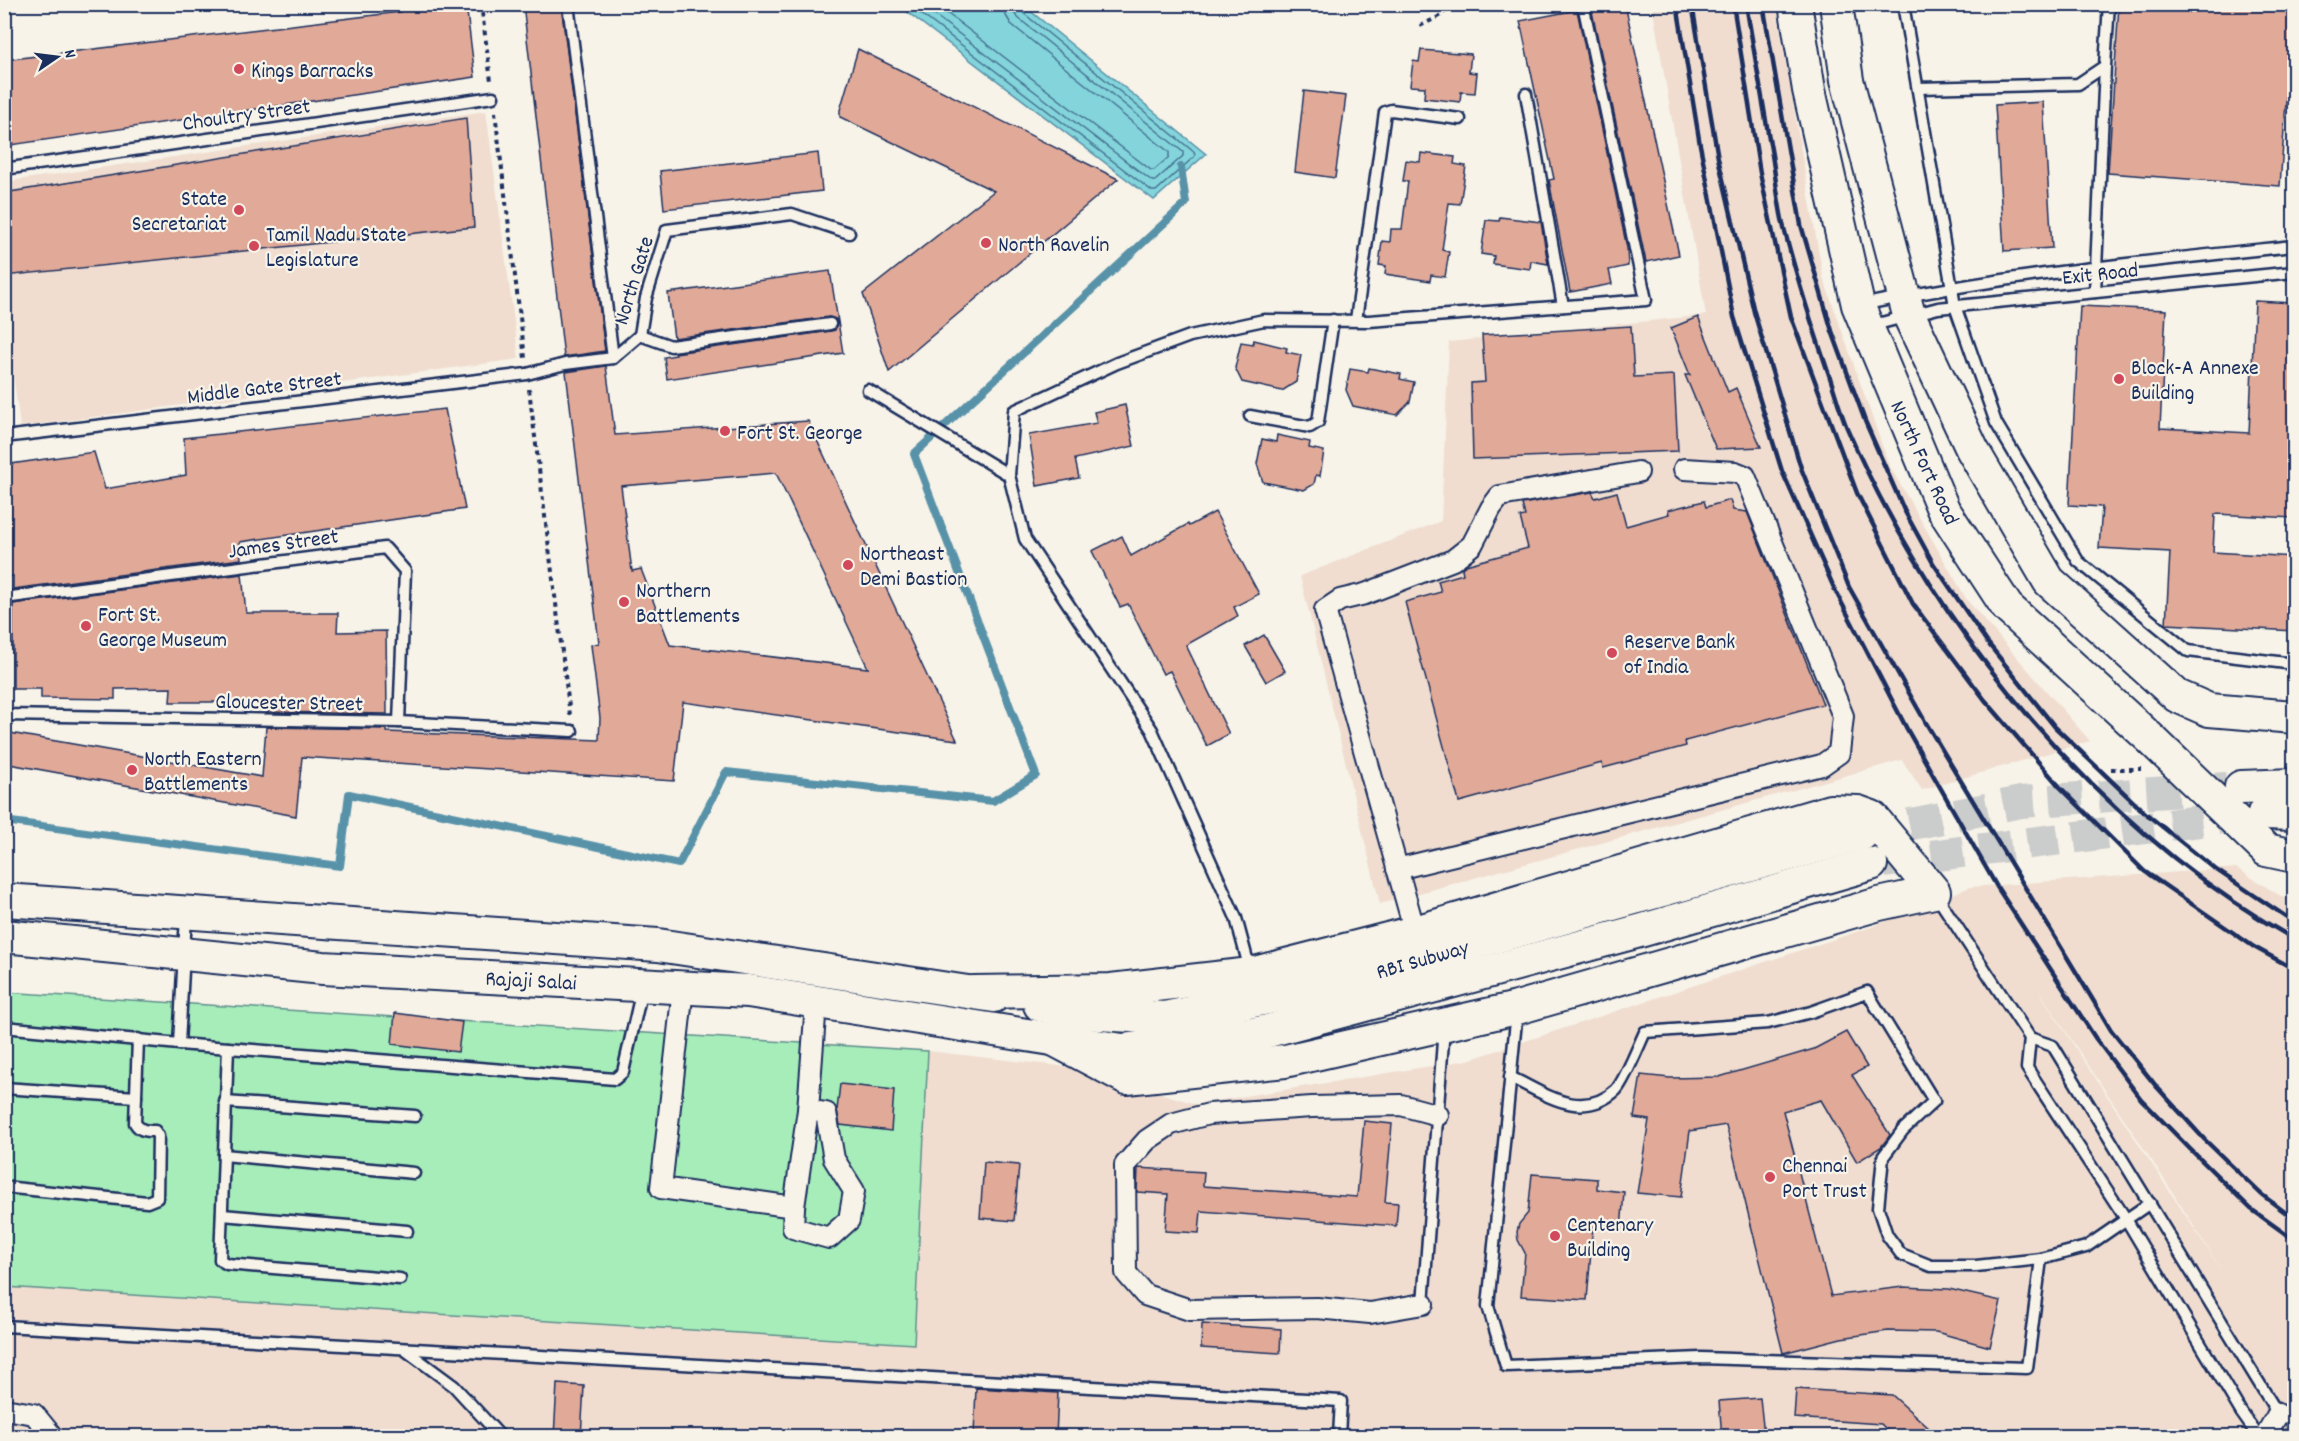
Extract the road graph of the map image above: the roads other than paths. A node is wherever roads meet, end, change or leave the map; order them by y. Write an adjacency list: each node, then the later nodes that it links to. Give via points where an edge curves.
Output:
1 (568, 4): 27 (lane)
2 (1583, 4): 20 (lane, via 1646,300)
3 (1795, 4): 22 (main road, North Fort Road, via 1809,90)
4 (1836, 4): 19 (main road, via 1847,81)
5 (1902, 4): 8 (lane)
6 (2109, 4): 7 (lane)
7 (2105, 66): 8 (lane, via 2078,84); 15 (lane)
8 (1918, 88): 17 (lane)
9 (1526, 94): 20 (lane)
10 (493, 96): 12 (lane, Choultry Street)
11 (1460, 119): 24 (lane, via 1385,112)
12 (4, 169)
13 (849, 233): 26 (lane, North Gate, via 792,214 667,230 646,298)
14 (2295, 246): 15 (lane)
15 (2096, 267): 17 (lane); 18 (lane)
16 (2295, 272): 18 (lane, Exit Road)
17 (1952, 288): 19 (lane); 21 (lane)
18 (2096, 292): 21 (lane, Exit Road)
19 (1906, 305): 21 (lane, Exit Road); 22 (lane); 22 (lane); 36 (main road, via 1972,450 2049,581)
20 (1563, 306): 24 (lane)
21 (1955, 306): 35 (lane, via 1996,423 2078,561 2188,651)
22 (1862, 316): 41 (main road, North Fort Road, via 1943,509 2007,608)
23 (1333, 320): 24 (lane); 29 (lane, via 1318,422 1310,427); 33 (lane, via 1264,320 1190,336 1066,385 1014,411)
24 (1356, 320)
25 (830, 324): 26 (lane, via 671,346)
26 (640, 334): 27 (lane, North Gate)
27 (613, 358): 30 (lane, Middle Gate Street, via 527,374)
28 (868, 390): 33 (lane)
29 (1250, 416)
30 (4, 437)
31 (1684, 469): 49 (street, via 1744,476 1844,716 1839,753 1822,765)
32 (1638, 472): 49 (street, via 1500,496 1472,545 1453,560 1340,600 1325,610)
33 (1009, 475): 56 (lane, via 1025,539 1152,730 1236,918)
34 (4, 598): 39 (lane, James Street, via 385,548 405,571)
35 (2295, 664)
36 (2177, 696): 38 (main road, via 2209,710); 41 (main road)
37 (4, 715): 39 (lane, Gloucester Street)
38 (2295, 717)
39 (399, 722): 40 (lane, Gloucester Street)
40 (572, 731)
41 (2152, 740): 47 (main road, North Fort Road, via 2266,850)
42 (2295, 785): 43 (main road)
43 (2241, 787)
44 (2264, 813): 45 (main road)
45 (2295, 814)
46 (1862, 834): 59 (main road, RBI Subway, via 1299,992 1164,1018 1083,1013)
47 (2295, 856)
48 (1871, 864): 66 (main road, RBI Subway, via 1264,1032 1122,1050)
49 (1397, 869): 53 (street)
50 (1934, 892): 53 (main road, via 1872,817 1845,810 1830,811); 61 (main road, via 1879,904); 64 (lane)
51 (4, 900): 52 (main road, Rajaji Salai)
52 (187, 913): 55 (lane); 59 (main road, Rajaji Salai, via 658,945)
53 (1415, 932): 56 (main road)
54 (4, 936): 55 (main road, Rajaji Salai)
55 (183, 954): 57 (main road, Rajaji Salai, via 323,968); 67 (lane)
56 (1251, 974): 59 (main road, via 1112,990)
57 (642, 986): 58 (main road, Rajaji Salai); 68 (lane, via 623,1072 615,1079)
58 (683, 988): 60 (main road, Rajaji Salai, via 748,992); 80 (street, via 661,1188)
59 (974, 993)
60 (816, 1003): 66 (main road, Rajaji Salai); 73 (street)
61 (1517, 1008): 62 (main road); 69 (lane)
62 (1444, 1024): 66 (main road, via 1285,1062 1127,1078); 74 (lane)
63 (4, 1027): 65 (lane)
64 (2030, 1038): 79 (lane, via 2053,1046); 82 (lane, via 2027,1068)
65 (138, 1039): 67 (lane); 71 (lane)
66 (1055, 1040)
67 (179, 1044): 68 (lane)
68 (228, 1048): 72 (lane)
69 (1510, 1077): 84 (lane, via 1568,1105 1592,1105 1617,1089 1645,1032 1768,1023 1867,993 1934,1101 1903,1130 1883,1156 1878,1208 1887,1235 1902,1254 1930,1266); 84 (lane, via 1488,1306 1506,1366 1701,1358 2027,1368)
70 (4, 1088): 71 (lane)
71 (136, 1097): 78 (lane, via 135,1123 143,1131 155,1131 158,1136 157,1198 153,1201)
72 (225, 1102): 75 (lane); 76 (lane)
73 (808, 1110): 80 (street); 80 (street, via 826,1113 834,1159 854,1191 849,1220 830,1238 793,1228)
74 (1438, 1115): 86 (lane); 86 (street, via 1401,1105 1209,1114 1171,1124 1147,1140 1125,1165 1126,1273 1145,1295 1190,1310 1317,1308 1370,1313)
75 (415, 1116)
76 (224, 1155): 77 (lane); 81 (lane)
77 (414, 1173)
78 (4, 1187)
79 (2150, 1203): 82 (lane); 90 (lane)
80 (794, 1207)
81 (222, 1215): 83 (lane); 85 (lane, via 220,1260 227,1264)
82 (2126, 1219): 84 (lane, via 2086,1246); 94 (lane)
83 (407, 1231)
84 (2041, 1259)
85 (400, 1279)
86 (1423, 1305)
87 (4, 1326): 88 (lane)
88 (403, 1348): 92 (lane, via 454,1386); 93 (lane, via 1341,1401)
89 (4, 1409): 91 (street, via 34,1414)
90 (2289, 1419): 95 (street); 96 (lane)
91 (52, 1437)
92 (500, 1437)
93 (1339, 1437)
94 (2258, 1437)
95 (2265, 1437)
96 (2293, 1437)

